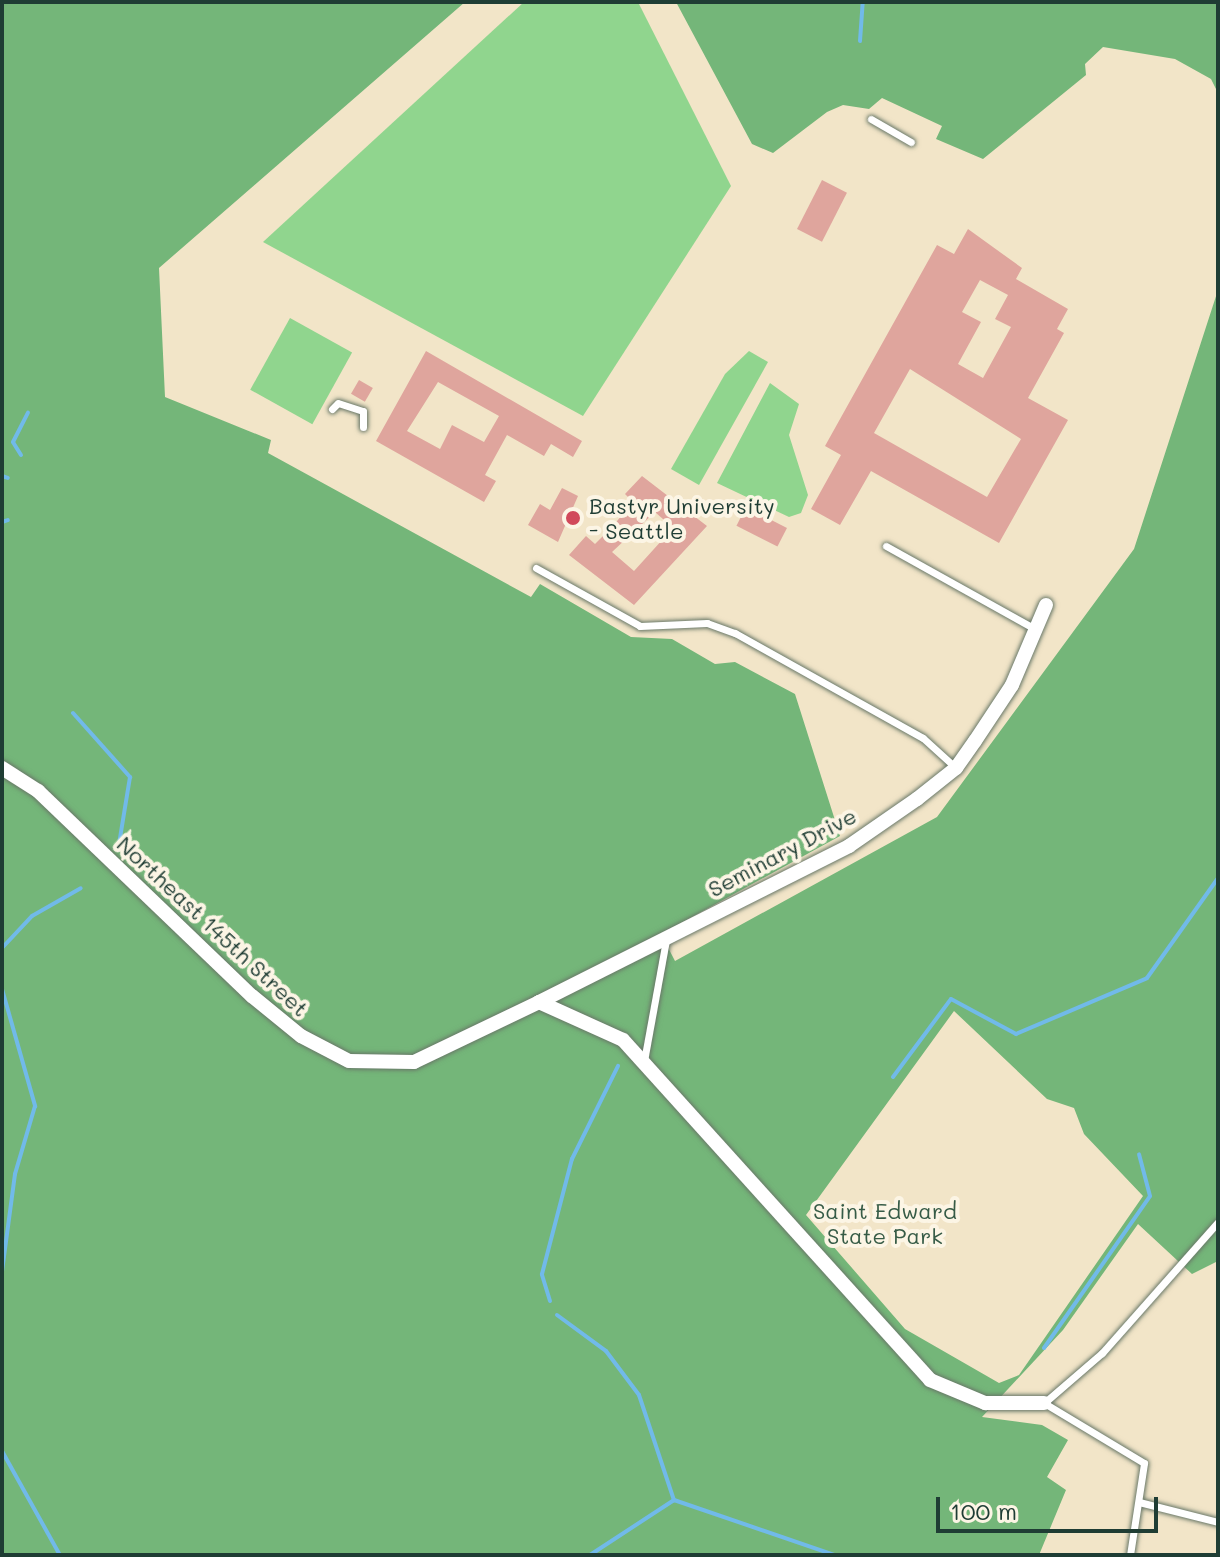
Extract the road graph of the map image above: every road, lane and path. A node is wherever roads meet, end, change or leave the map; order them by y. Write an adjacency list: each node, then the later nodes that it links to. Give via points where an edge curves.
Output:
1 (871, 119): 2 (lane)
2 (911, 142)
3 (332, 409): 4 (lane, via 338,403 363,411)
4 (363, 427)
5 (886, 546): 8 (lane)
6 (536, 568): 10 (lane, via 640,626 707,623 735,633 923,738)
7 (1046, 605): 8 (street, Seminary Drive)
8 (1035, 629): 10 (street, Seminary Drive, via 1012,685)
9 (2, 768): 12 (street, Northeast 145th Street, via 38,791 252,996 301,1036 349,1061 414,1062)
10 (956, 768): 11 (street, Seminary Drive, via 849,846)
11 (666, 940): 12 (street, Seminary Drive); 13 (lane)
12 (539, 1002): 13 (street, via 596,1025)
13 (644, 1061): 15 (street, via 721,1157 930,1380 985,1403)
14 (1218, 1222): 15 (lane, via 1095,1361)
15 (1044, 1403): 16 (lane, via 1144,1463)
16 (1139, 1502): 17 (lane); 18 (lane)
17 (1218, 1522)
18 (1130, 1555)

